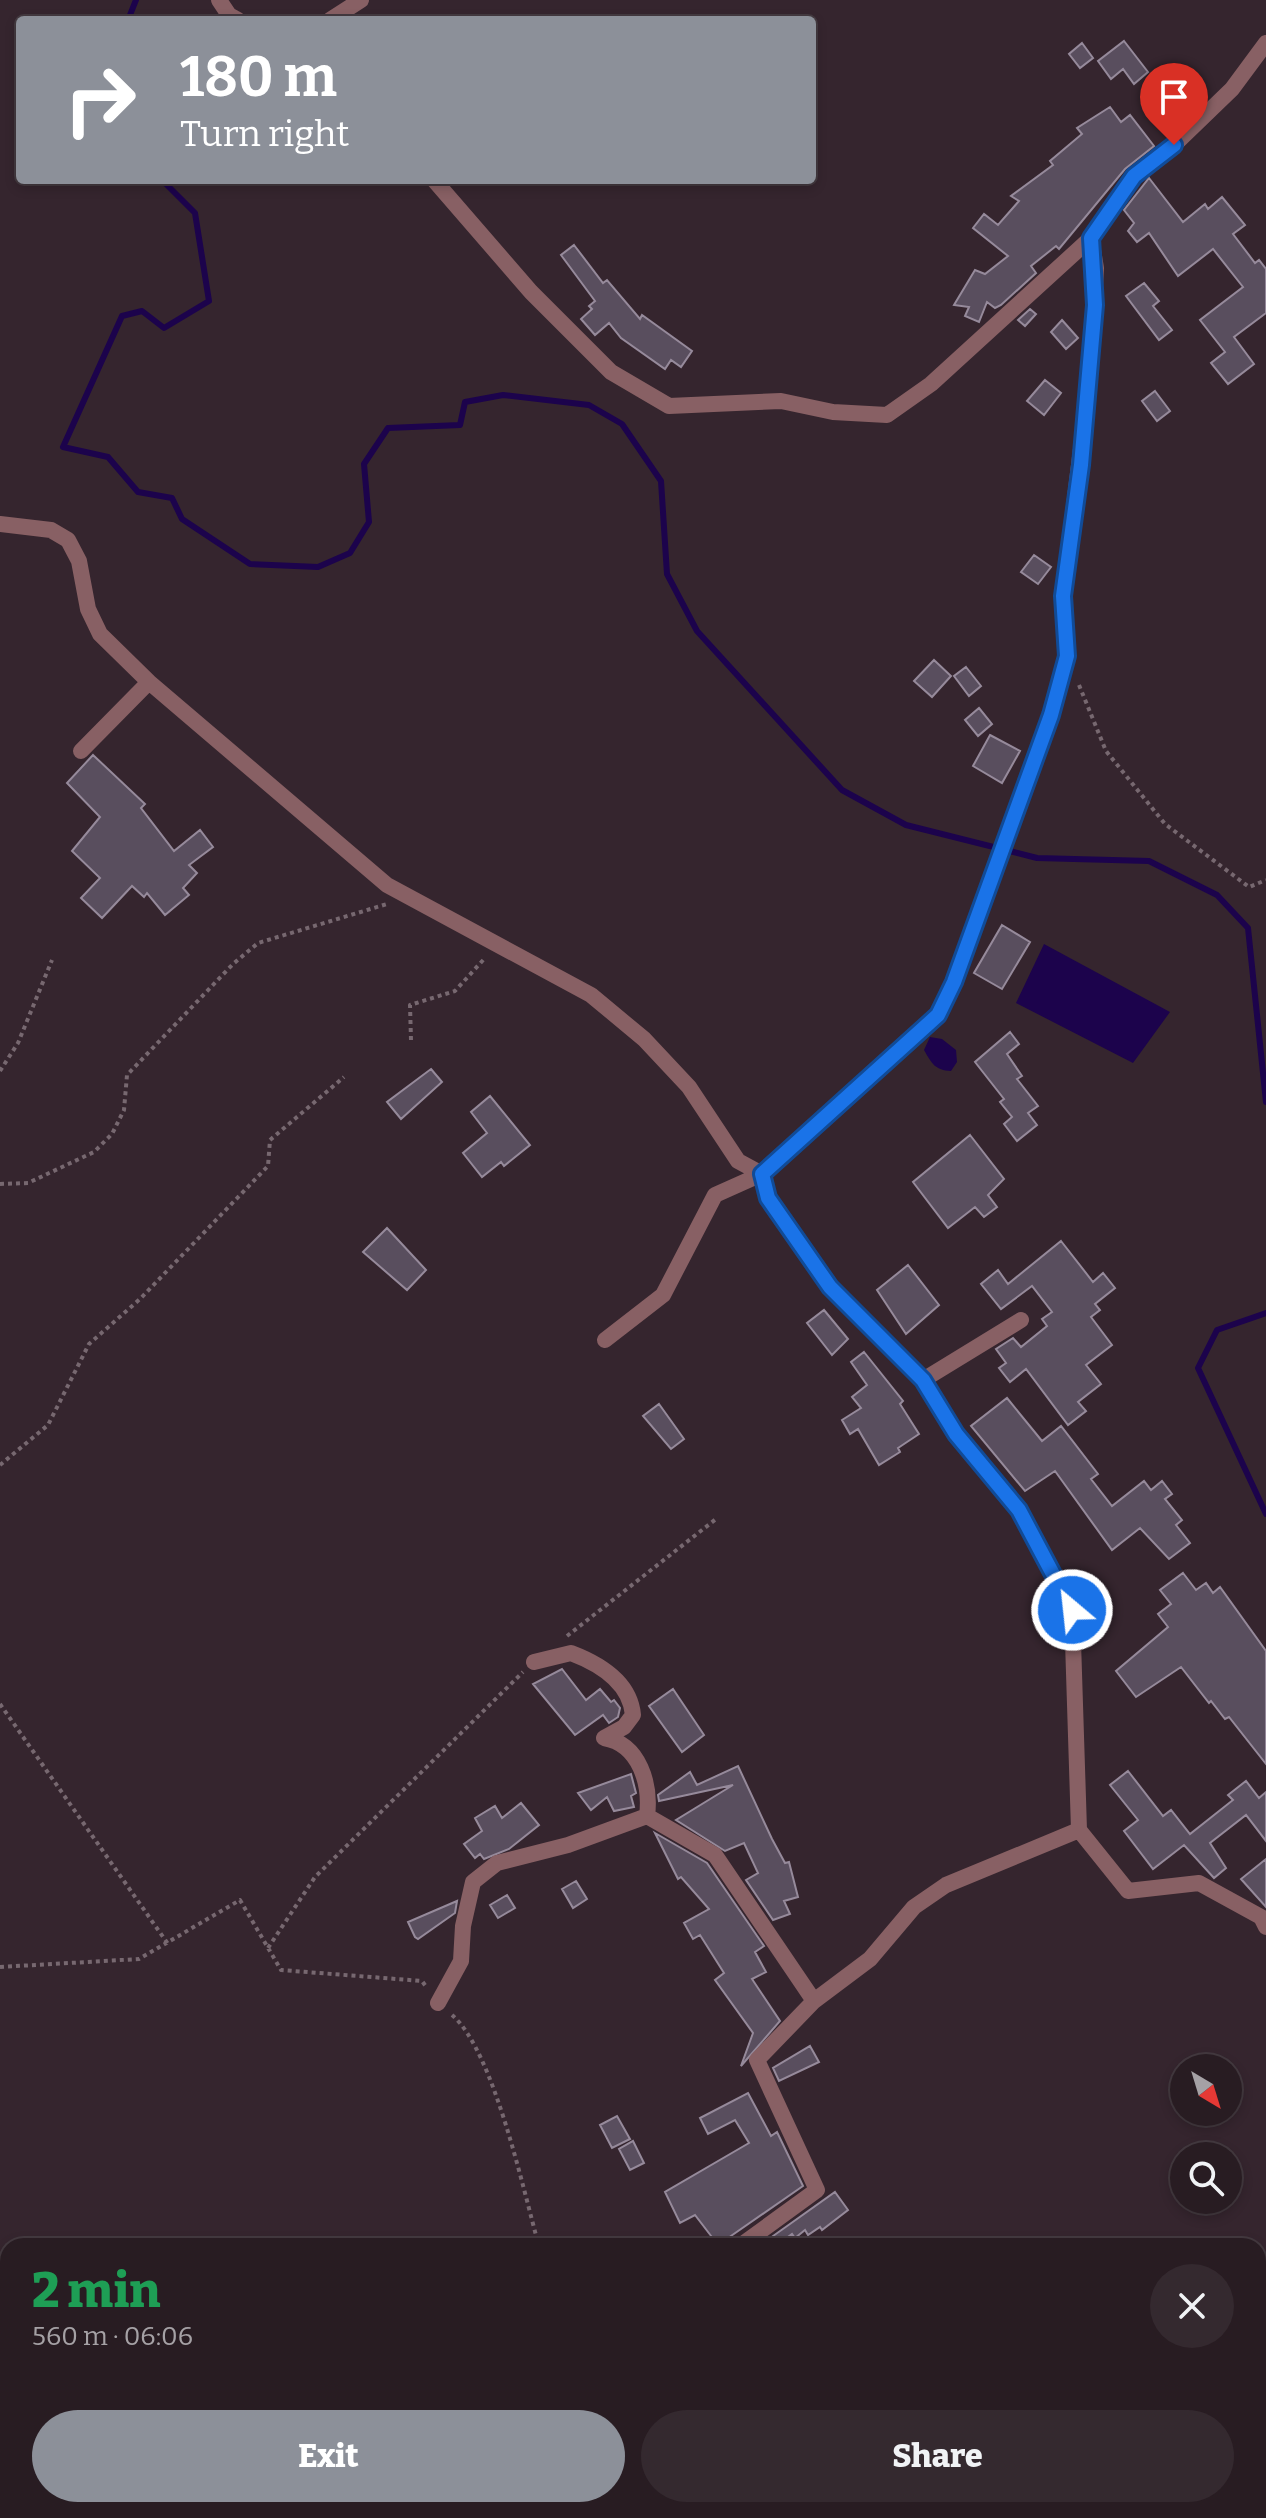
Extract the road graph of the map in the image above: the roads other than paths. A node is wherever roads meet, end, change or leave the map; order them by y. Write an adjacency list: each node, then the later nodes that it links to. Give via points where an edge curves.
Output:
1 (219, 0): 3 (street)
2 (361, 0): 4 (street)
3 (231, 16)
4 (336, 16)
5 (1266, 43): 7 (street, via 1232,89 1134,176)
6 (437, 184): 7 (street, via 531,292 611,372 669,406 781,401 833,412 887,415 931,384)
7 (1091, 238): 11 (street, via 1096,268 1091,361 1063,596 1067,656 1051,715 938,1015)
8 (0, 524): 9 (street, via 51,530 68,540 100,634)
9 (149, 682): 10 (street); 11 (street, via 387,885 591,995 644,1039 689,1087 738,1161)
10 (81, 751)
11 (762, 1174): 13 (street, via 715,1195 663,1295); 14 (street, via 768,1198 830,1287)
12 (1021, 1320): 14 (street)
13 (605, 1340)
14 (923, 1380): 17 (street, via 956,1434 1019,1510 1072,1610)
15 (534, 1662): 16 (street, via 571,1653 612,1675 631,1698 633,1715 604,1738 625,1745 641,1766 649,1796)
16 (647, 1816): 19 (street, via 715,1855); 20 (street, via 568,1845 497,1863 473,1882 461,1961)
17 (1079, 1830): 18 (street, via 1128,1891 1199,1883 1261,1917); 19 (street, via 946,1885 914,1907 870,1959)
18 (1266, 1927)
19 (814, 2001): 21 (street, via 757,2060 817,2190)
20 (438, 2003)
21 (751, 2238)

